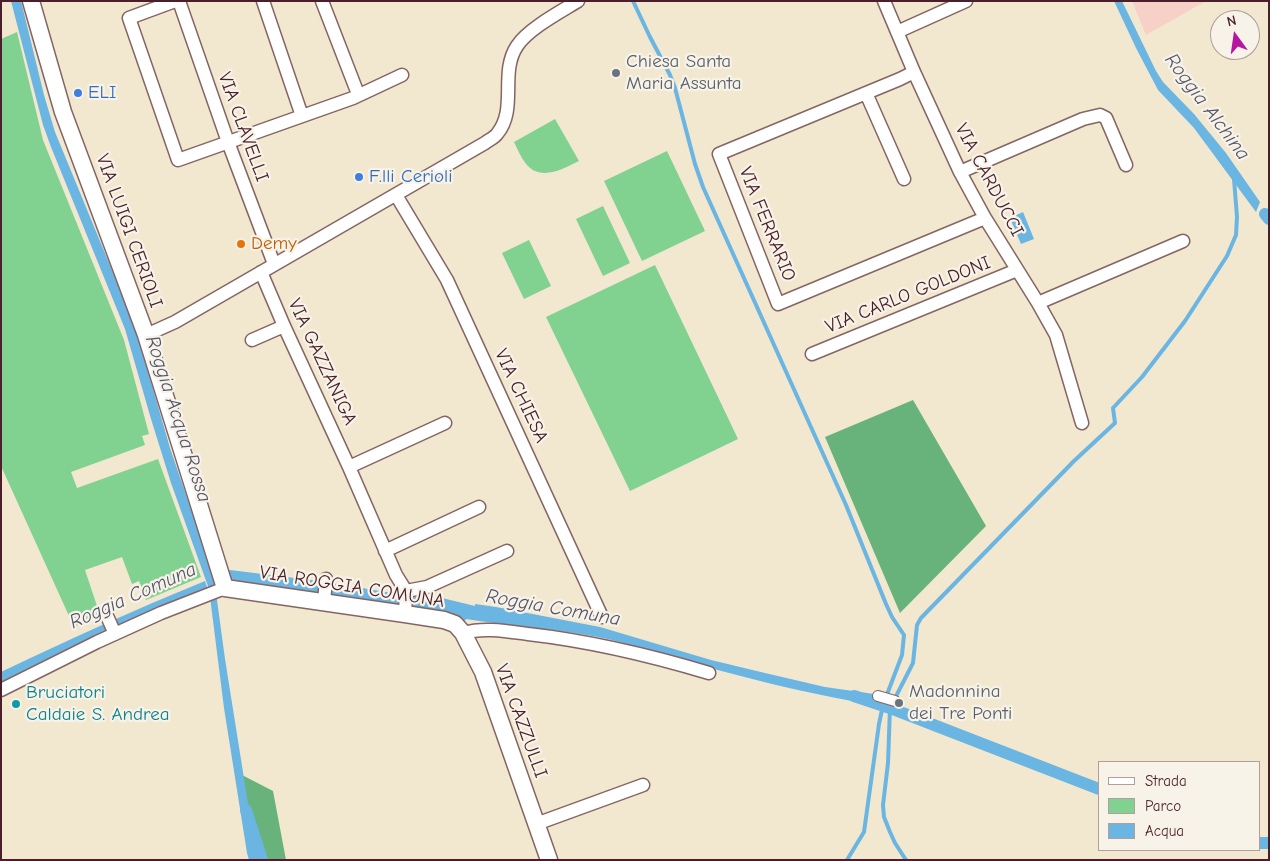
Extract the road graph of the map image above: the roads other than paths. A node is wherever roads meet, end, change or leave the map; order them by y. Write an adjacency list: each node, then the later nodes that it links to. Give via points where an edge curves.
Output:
1 (31, 1): 27 (street, VIA LUIGI CERIOLI, via 63,112)
2 (174, 1): 15 (street, via 129,18 178,160)
3 (179, 1): 15 (street, VIA CLAVELLI)
4 (263, 1): 14 (street)
5 (322, 1): 13 (street)
6 (578, 1): 19 (street, via 532,31 517,45 509,66 505,122 496,135)
7 (884, 1): 9 (street)
8 (966, 1): 9 (street)
9 (897, 32): 10 (street)
10 (914, 72): 12 (street, VIA FERRARIO); 17 (street, VIA CARDUCCI)
11 (402, 75): 13 (street)
12 (866, 93): 18 (street); 20 (street, VIA FERRARIO, via 719,154 778,304)
13 (358, 94): 14 (street)
14 (302, 116): 15 (street)
15 (228, 142): 22 (street, VIA CLAVELLI)
16 (1126, 165): 17 (street, via 1106,118 1100,115 1083,118)
17 (960, 172): 20 (street, VIA CARDUCCI)
18 (904, 179)
19 (396, 195): 22 (street); 42 (street, VIA CHIESA, via 447,280)
20 (986, 218): 23 (street, VIA CARDUCCI)
21 (1183, 241): 25 (street)
22 (274, 264): 24 (street)
23 (1017, 270): 25 (street, VIA CARDUCCI); 29 (street, VIA CARLO GOLDONI)
24 (261, 272): 26 (street, VIA GAZZANIGA); 27 (street)
25 (1038, 303): 31 (street, VIA CARDUCCI, via 1056,334)
26 (284, 326): 28 (street); 32 (street, VIA GAZZANIGA)
27 (146, 335): 37 (street, VIA LUIGI CERIOLI, via 220,570)
28 (252, 340)
29 (812, 354)
30 (446, 423): 32 (street)
31 (1082, 423)
32 (349, 467): 34 (street, VIA GAZZANIGA)
33 (479, 507): 34 (street)
34 (385, 551): 38 (street, VIA GAZZANIGA)
35 (507, 551): 38 (street, via 427,587)
36 (326, 579): 39 (street)
37 (218, 591): 39 (street, VIA ROGGIA COMUNA); 44 (street, VIA ROGGIA COMUNA)
38 (406, 591): 40 (street)
39 (324, 602): 40 (street, VIA ROGGIA COMUNA)
40 (405, 614): 43 (street, VIA ROGGIA COMUNA, via 444,620 455,624)
41 (107, 616): 44 (street)
42 (602, 617)
43 (463, 633): 45 (street, via 487,630 552,637 632,652); 50 (street, VIA CAZZULLI, via 483,672)
44 (115, 634): 46 (street, VIA ROGGIA COMUNA)
45 (709, 673)
46 (1, 690)
47 (878, 696): 48 (street)
48 (895, 701)
49 (643, 785): 50 (street)
50 (536, 824): 51 (street, VIA CAZZULLI)
51 (549, 860)

